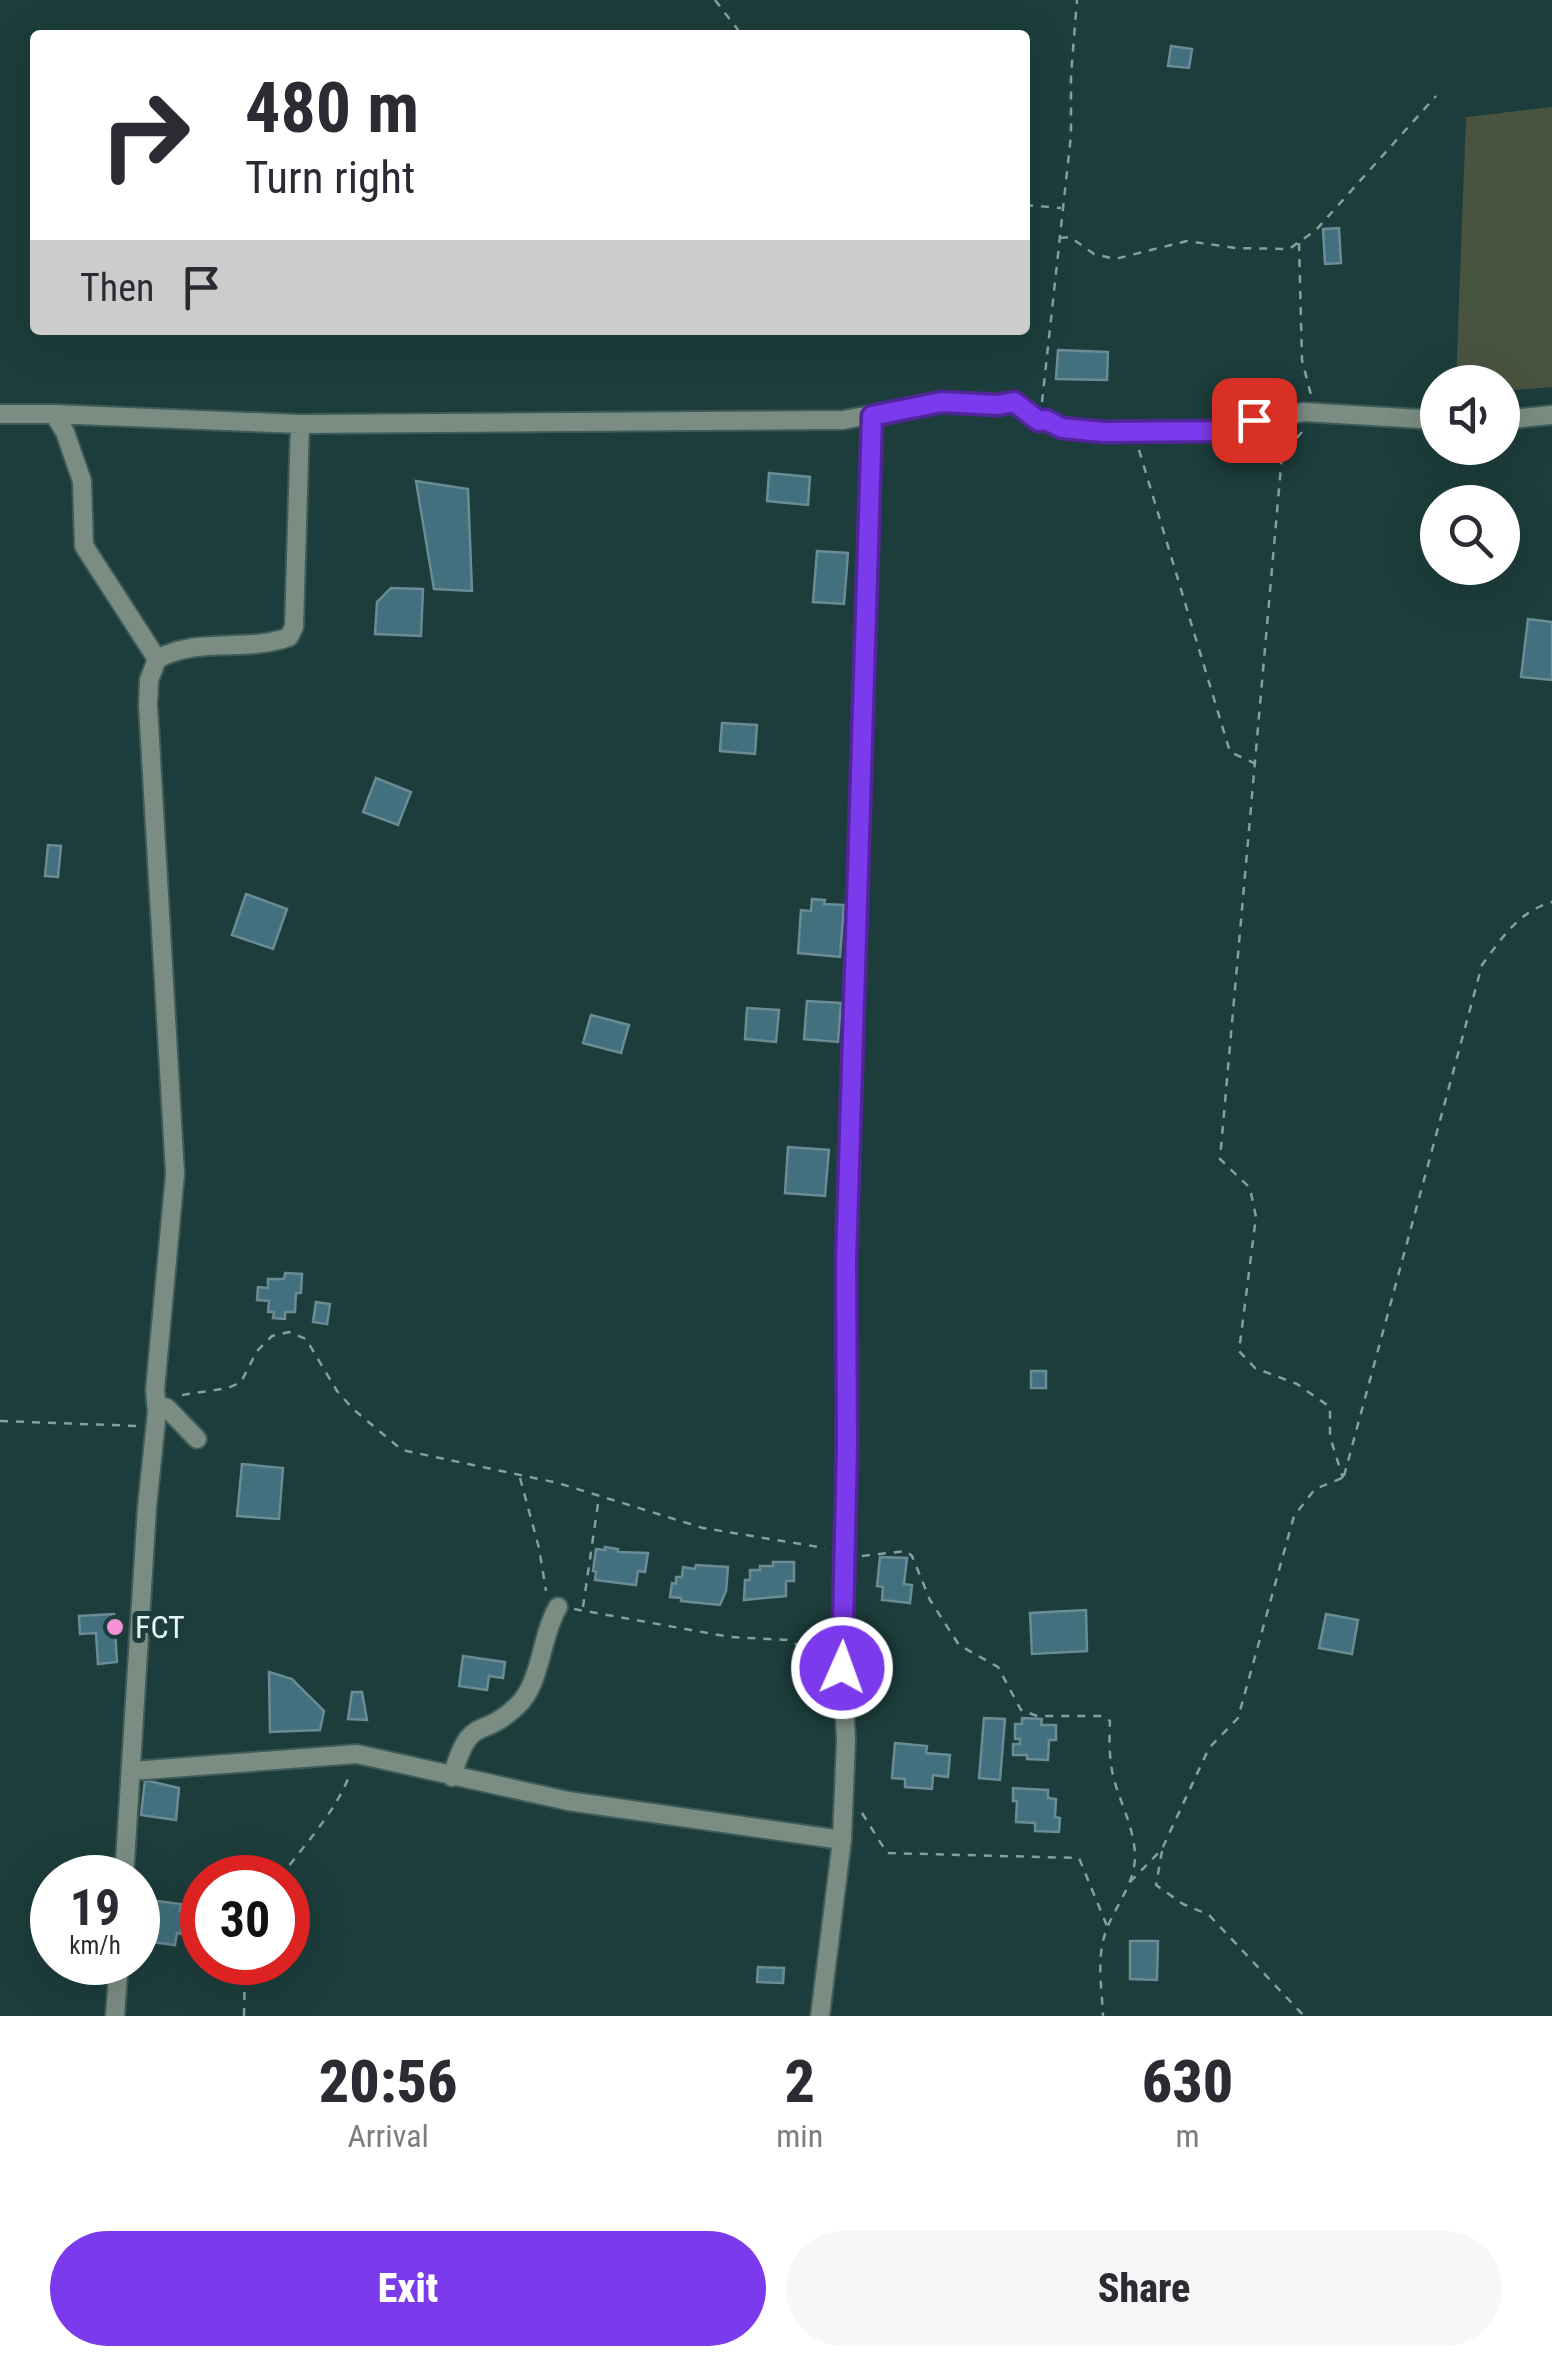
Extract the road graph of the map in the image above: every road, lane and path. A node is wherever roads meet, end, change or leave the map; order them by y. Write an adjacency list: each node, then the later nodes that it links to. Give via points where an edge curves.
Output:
1 (716, 0): 3 (path)
2 (1077, 0): 6 (path)
3 (738, 30)
4 (1436, 96): 8 (path)
5 (1030, 205): 6 (path)
6 (1062, 208): 7 (path)
7 (1060, 238): 8 (path, via 1070,236 1094,254 1115,258 1187,241 1276,250); 16 (path)
8 (1300, 243): 9 (path, via 1302,360)
9 (1318, 413): 15 (street); 18 (street, via 1217,431); 20 (path, via 1282,455)
10 (0, 414): 11 (street)
11 (54, 414): 17 (street); 19 (street, via 82,480 84,546)
12 (1552, 415): 14 (street)
13 (872, 416): 16 (street, via 941,402 1014,402); 17 (street); 29 (street, via 846,1262)
14 (1520, 418)
15 (1420, 419)
16 (1039, 421): 18 (street)
17 (300, 424): 19 (street, via 289,637 189,646)
18 (1133, 432): 20 (path, via 1230,752)
19 (157, 659): 22 (street, via 148,704 175,1174)
20 (1256, 764): 27 (path, via 1220,1159 1250,1188 1256,1218 1240,1350 1255,1368 1298,1384 1330,1407 1330,1436)
21 (1552, 902): 27 (path, via 1509,928 1482,965)
22 (162, 1406): 24 (street); 25 (street); 26 (path, via 181,1395 241,1382 272,1336 288,1332 306,1339 337,1391 402,1450)
23 (0, 1421): 24 (path)
24 (156, 1426): 34 (street)
25 (197, 1439)
26 (520, 1476): 28 (path); 30 (path, via 548,1600)
27 (1343, 1478): 38 (path, via 1315,1489 1294,1516 1238,1718 1209,1748)
28 (598, 1495): 29 (path, via 703,1528); 31 (path)
29 (846, 1551): 32 (street); 41 (path, via 912,1556 958,1645 998,1666 1021,1710 1108,1718 1114,1781 1134,1848)
30 (558, 1608): 31 (path); 35 (street, via 530,1689 516,1707 471,1731)
31 (583, 1609): 32 (path, via 730,1637 787,1640)
32 (842, 1668): 36 (street)
33 (357, 1754): 34 (street); 35 (street); 40 (path, via 332,1810)
34 (132, 1771): 39 (street)
35 (452, 1777): 37 (street, via 568,1801)
36 (844, 1786): 37 (street); 42 (path, via 887,1853 1078,1858)
37 (842, 1840): 47 (street)
38 (1162, 1850): 41 (path); 49 (path, via 1156,1884 1209,1915)
39 (126, 1855)
40 (298, 1855)
41 (1129, 1884): 42 (path)
42 (1107, 1928): 48 (path, via 1100,1965)
43 (117, 1985): 45 (street)
44 (245, 1985): 46 (path)
45 (115, 2016)
46 (244, 2016)
47 (820, 2016)
48 (1103, 2016)
49 (1304, 2016)

